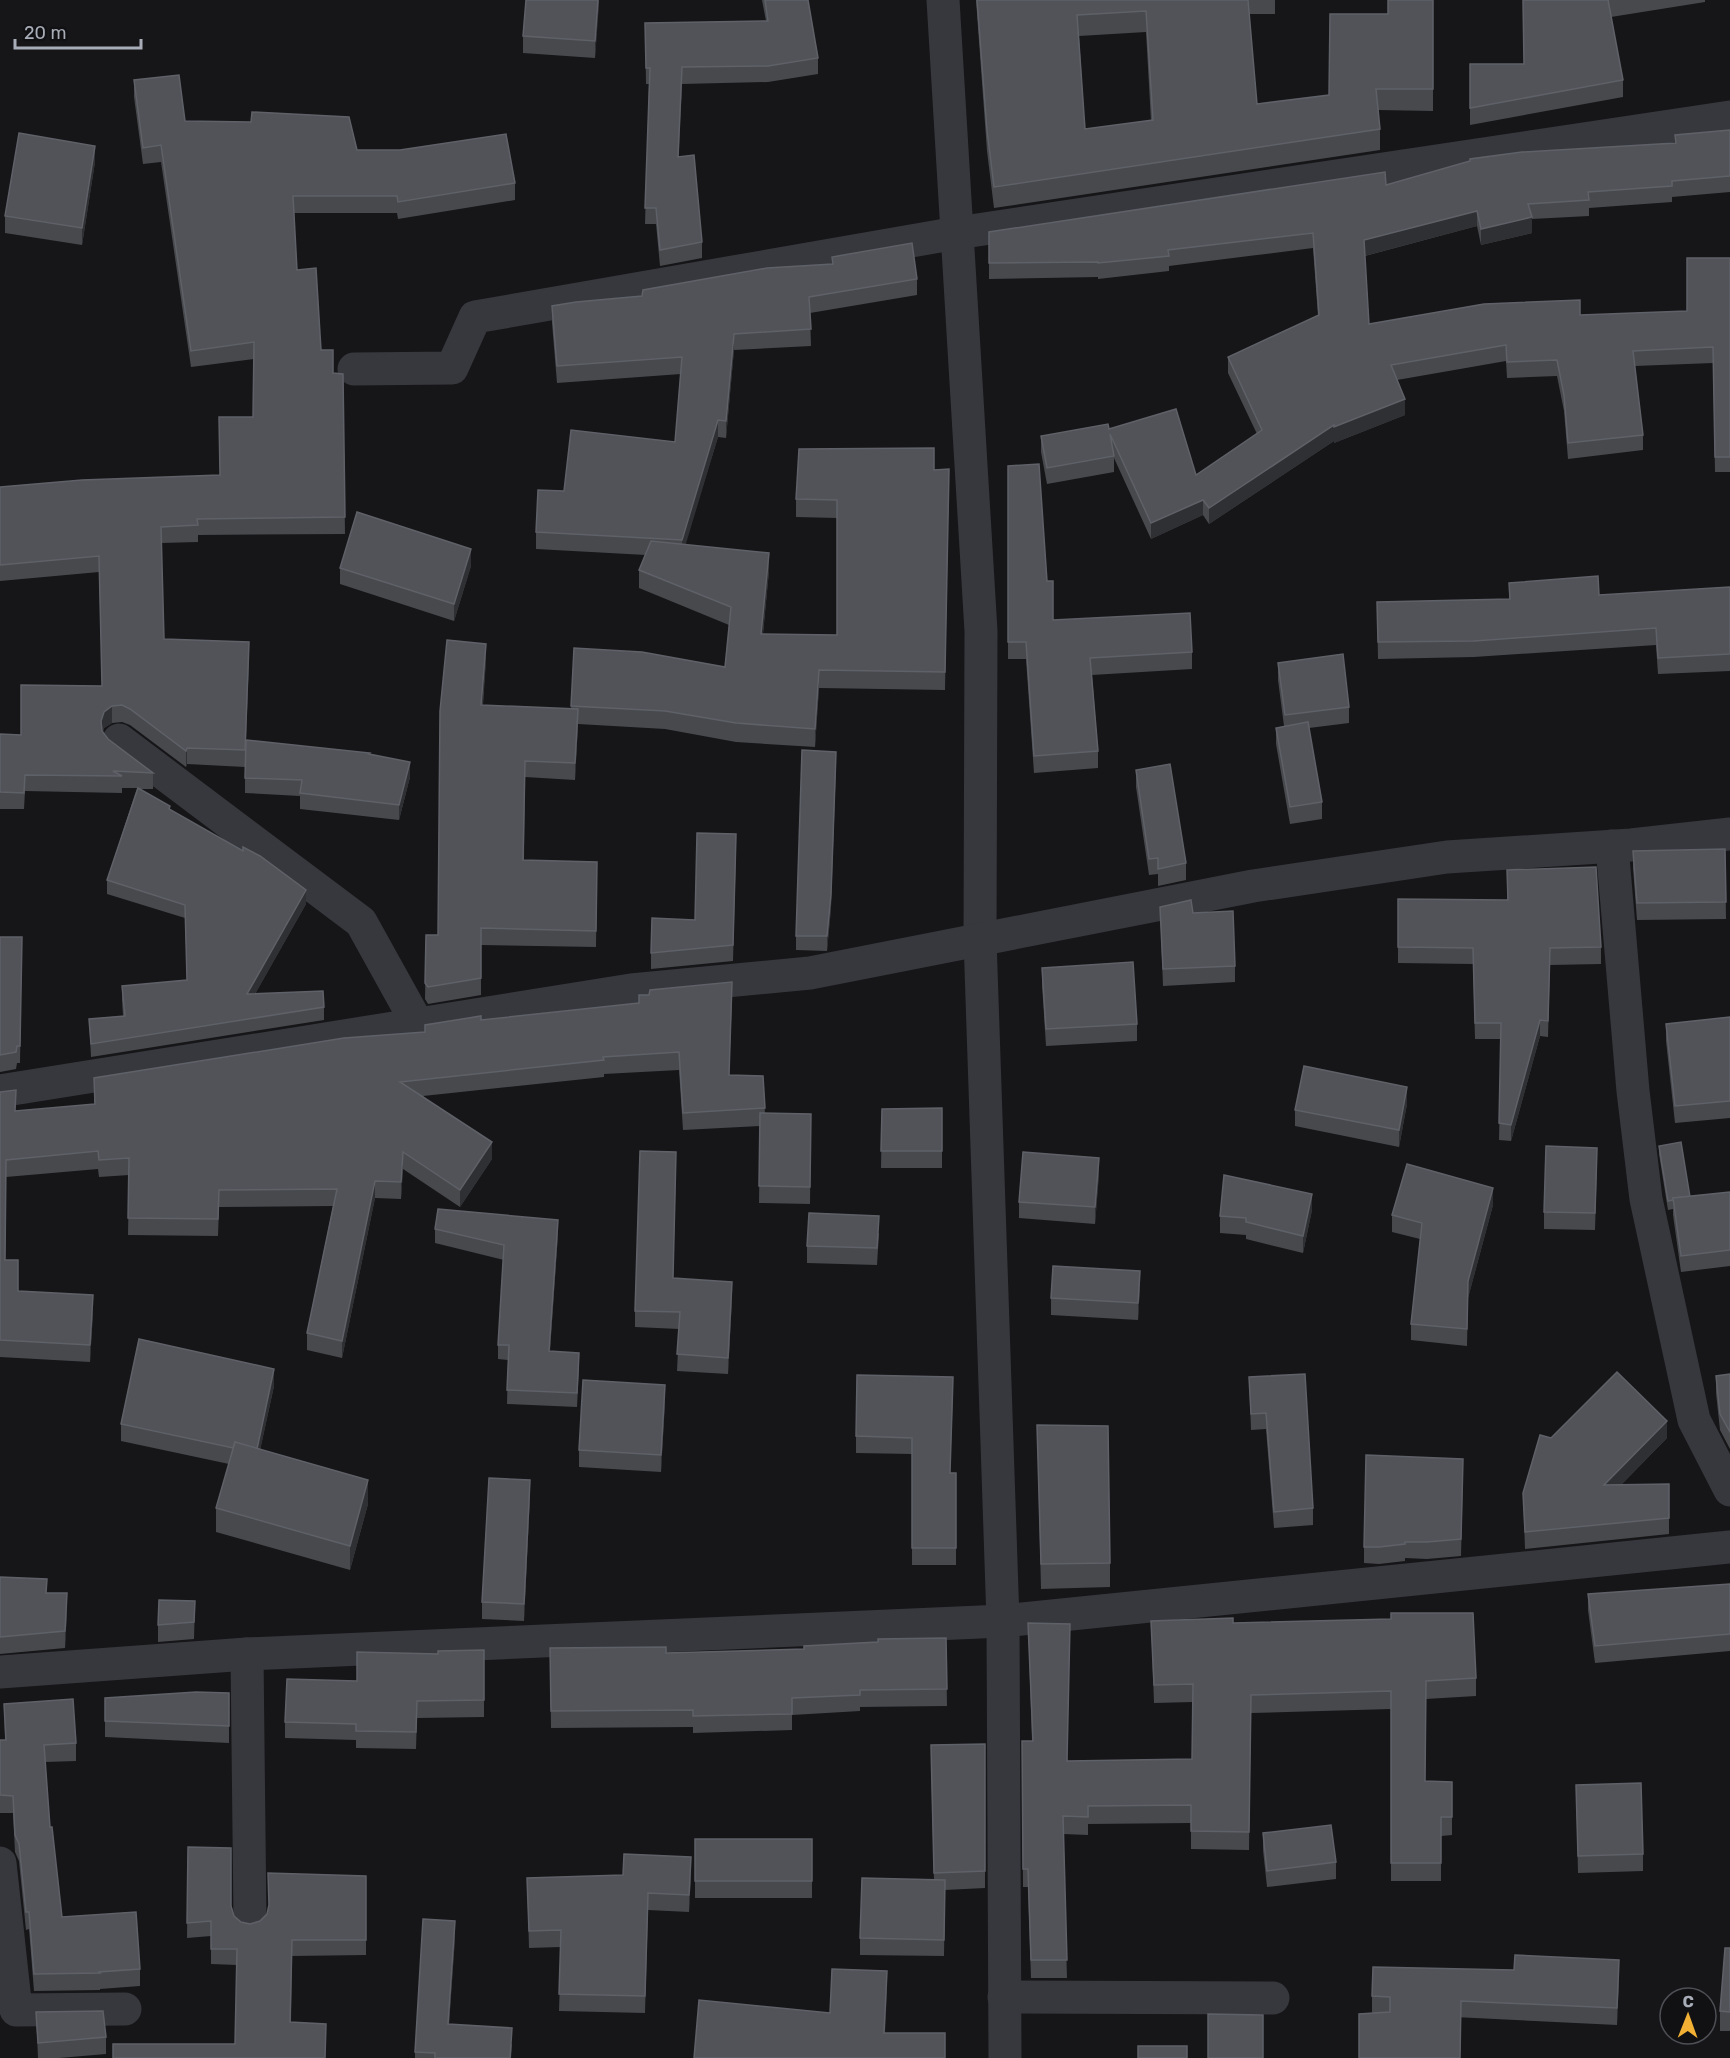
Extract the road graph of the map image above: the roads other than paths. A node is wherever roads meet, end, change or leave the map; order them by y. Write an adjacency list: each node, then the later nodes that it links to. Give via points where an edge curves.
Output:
1 (943, 0): 3 (street)
2 (1730, 117): 3 (street)
3 (957, 233): 4 (street, via 475,317 452,368); 8 (street, via 981,631)
4 (354, 369)
5 (119, 740): 9 (street, via 361,922)
6 (1730, 834): 7 (street)
7 (1612, 846): 8 (street, via 1447,857 1253,886); 11 (street, via 1646,1199 1694,1420)
8 (980, 939): 9 (street, via 810,974 631,990); 13 (street)
9 (417, 1023): 10 (street)
10 (0, 1091)
11 (1730, 1490)
12 (1730, 1547): 13 (street)
13 (1003, 1621): 14 (street); 18 (street)
14 (247, 1654): 15 (street); 17 (street)
15 (0, 1672)
16 (0, 1863): 20 (street, via 16,2010)
17 (250, 1921)
18 (1004, 1997): 19 (street); 21 (street)
19 (1273, 1998)
20 (125, 2009)
21 (1005, 2058)

